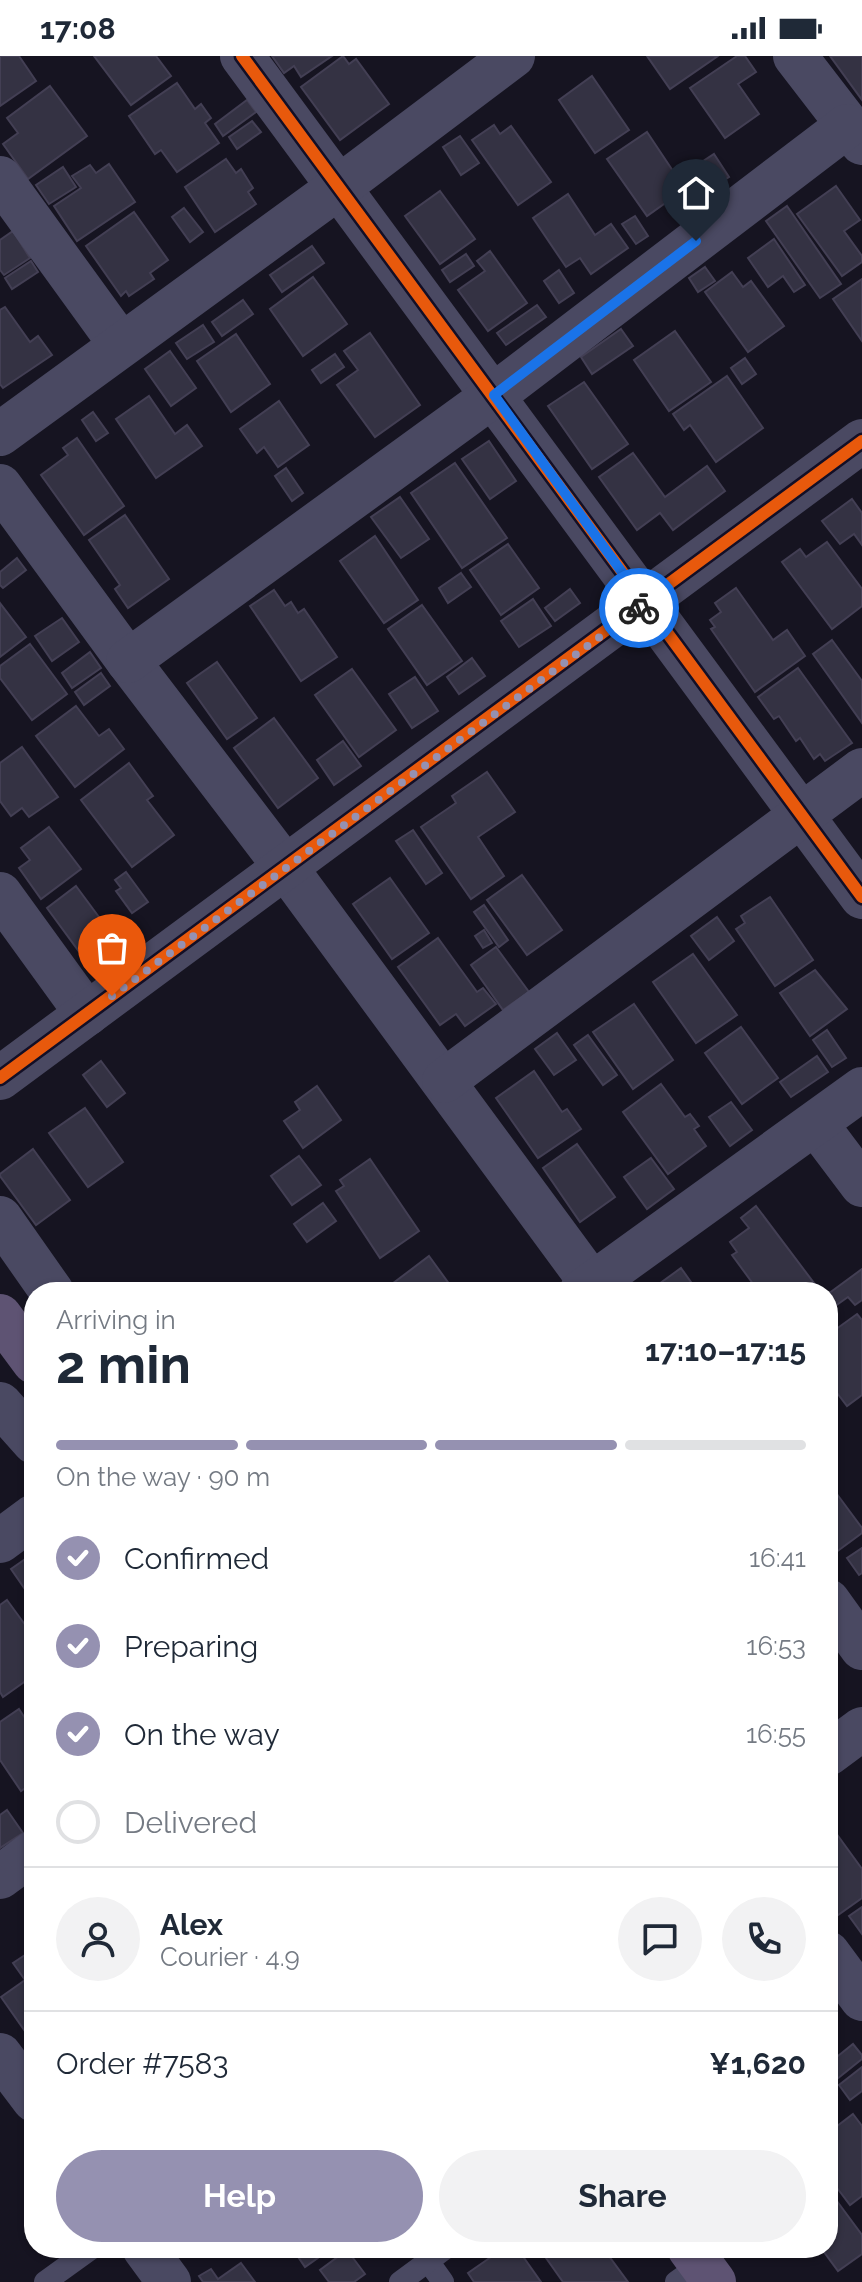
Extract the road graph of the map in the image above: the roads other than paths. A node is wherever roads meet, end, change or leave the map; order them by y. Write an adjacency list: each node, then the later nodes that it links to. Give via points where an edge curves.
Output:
1 (242, 56): 6 (street)
2 (513, 56): 6 (street)
3 (795, 56): 4 (street)
4 (855, 134): 8 (street)
5 (0, 178): 7 (street)
6 (339, 187): 7 (street); 8 (street)
7 (121, 345): 9 (street)
8 (494, 395): 12 (street); 13 (street)
9 (0, 434)
10 (862, 441): 12 (street)
11 (0, 486): 13 (street)
12 (645, 604): 15 (street); 16 (street)
13 (128, 661): 16 (street)
14 (862, 770): 15 (street)
15 (801, 816): 18 (street); 21 (street)
16 (286, 868): 19 (street); 21 (street)
17 (0, 894): 19 (street)
18 (862, 897)
19 (87, 1014): 20 (street)
20 (0, 1078)
21 (444, 1081): 27 (street)
22 (862, 1089): 23 (street)
23 (816, 1124): 24 (street); 28 (street)
24 (862, 1185)
25 (0, 1218): 26 (street)
26 (45, 1282)
27 (585, 1282)
28 (600, 1282)
29 (0, 1316): 30 (main road)
30 (24, 1348)
31 (0, 1404): 32 (street)
32 (24, 1431)
33 (24, 1523): 34 (street)
34 (0, 1541)
35 (838, 1615): 36 (street)
36 (862, 1648)
37 (862, 1729): 38 (street)
38 (838, 1747)
39 (24, 1859): 40 (street)
40 (0, 1877)
41 (838, 1967): 42 (street)
42 (862, 1999)
43 (0, 2055): 44 (street)
44 (24, 2087)
45 (78, 2258): 49 (lane)
46 (151, 2258): 50 (street)
47 (433, 2258): 51 (lane)
48 (438, 2258): 52 (lane)
49 (45, 2282)
50 (169, 2282)
51 (400, 2282)
52 (443, 2282)

